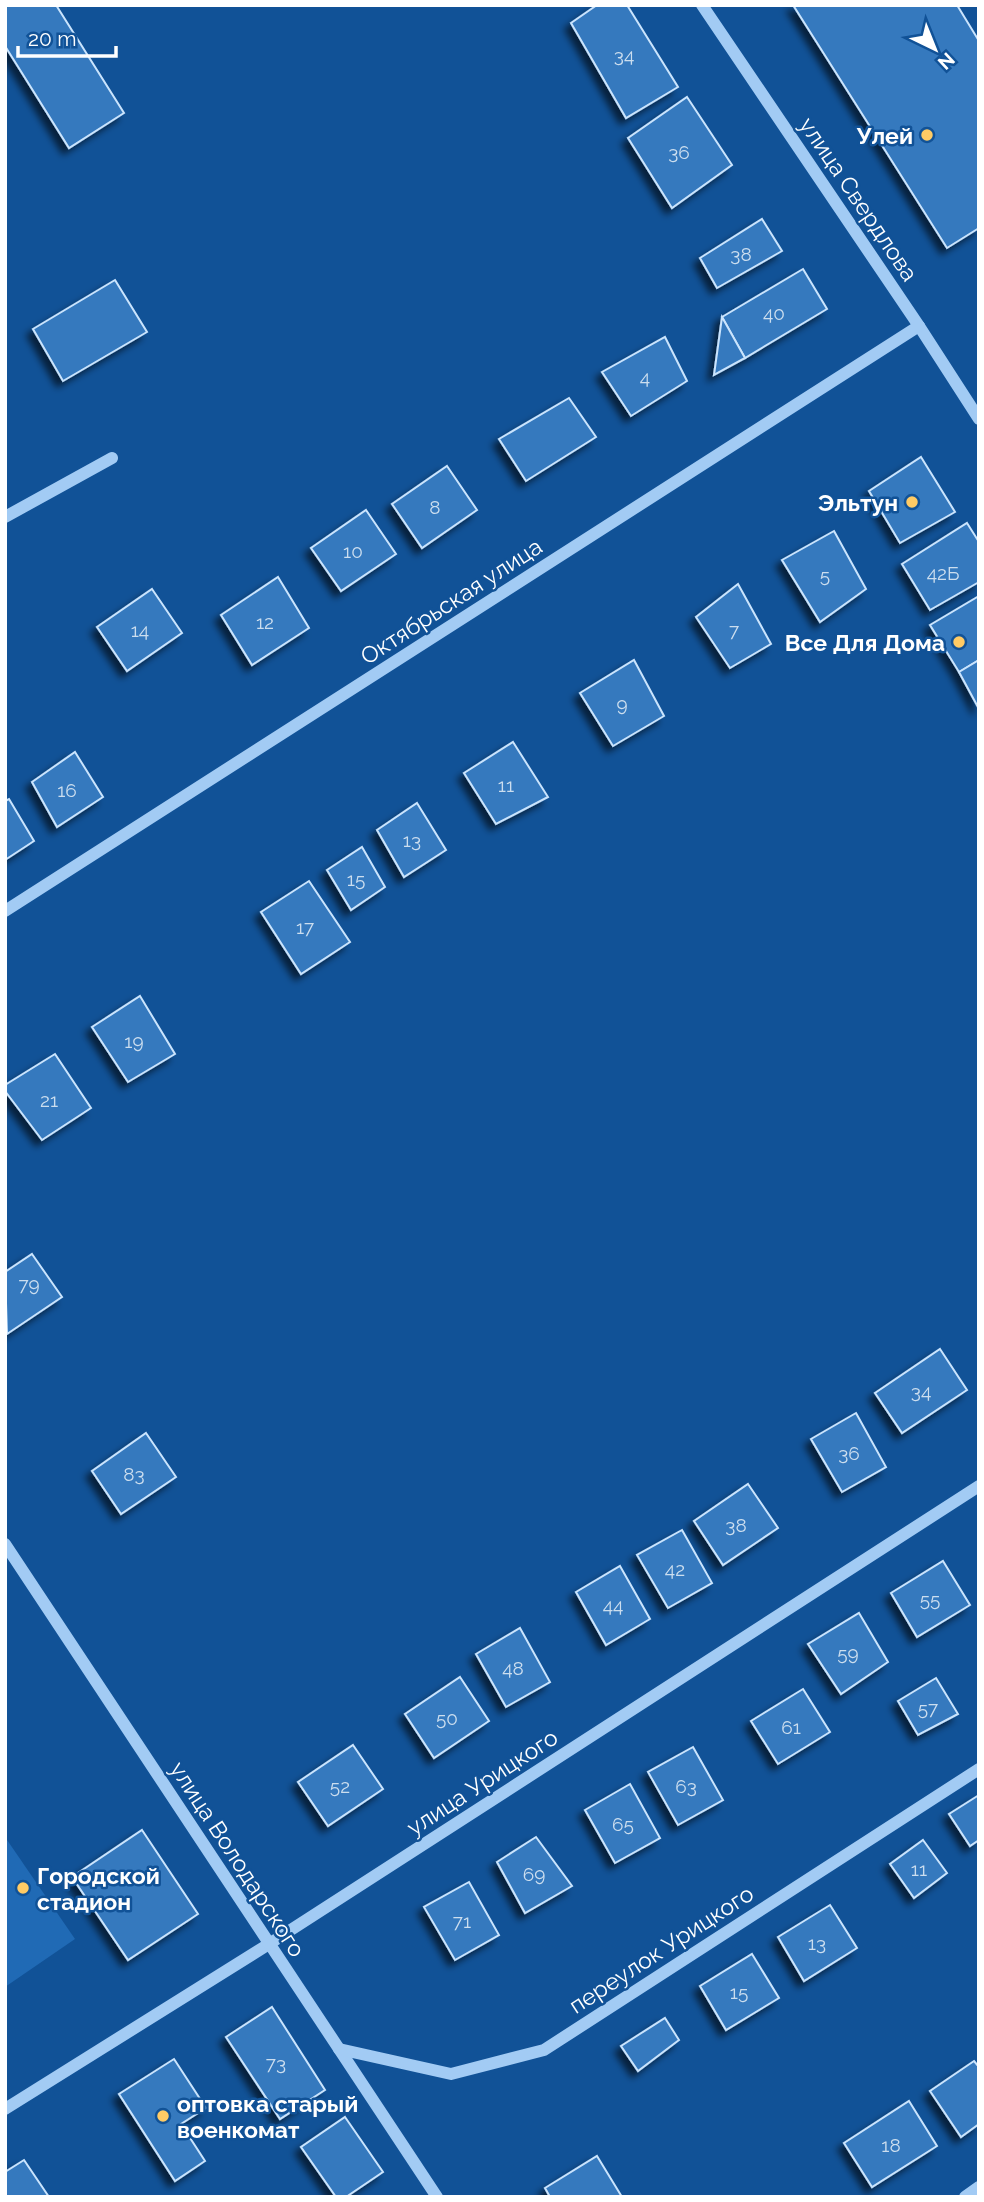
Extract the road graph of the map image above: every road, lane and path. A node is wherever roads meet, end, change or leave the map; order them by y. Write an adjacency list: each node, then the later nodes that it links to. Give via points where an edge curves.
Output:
1 (702, 5): 2 (street, улица Свердлова)
2 (919, 326): 3 (street, улица Свердлова); 6 (street, Октябрьская улица)
3 (979, 419)
4 (111, 458): 5 (street)
5 (5, 517)
6 (5, 911)
7 (979, 1486): 10 (street, улица Урицкого)
8 (5, 1544): 10 (street, улица Володарского)
9 (979, 1769): 11 (street, переулок Урицкого, via 544,2050 451,2074)
10 (269, 1944): 11 (street, улица Володарского); 12 (street, улица Урицкого)
11 (339, 2049): 14 (street, улица Володарского)
12 (5, 2109)
13 (979, 2187): 15 (street)
14 (437, 2197)
15 (965, 2197)

